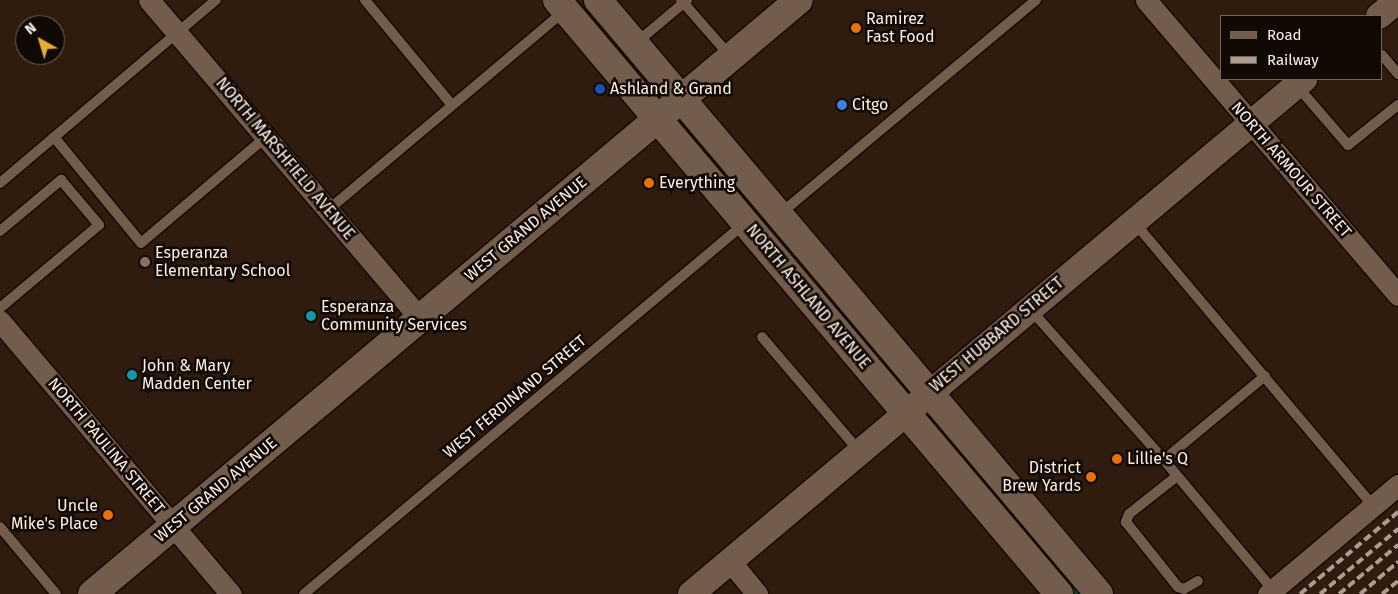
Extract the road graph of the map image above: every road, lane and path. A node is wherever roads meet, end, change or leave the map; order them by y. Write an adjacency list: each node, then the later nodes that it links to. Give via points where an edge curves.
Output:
1 (149, 0): 12 (street, NORTH MARSHFIELD AVENUE)
2 (216, 0): 12 (lane)
3 (365, 0): 20 (lane)
4 (598, 0): 13 (main road, NORTH ASHLAND AVENUE)
5 (798, 0): 15 (main road, WEST GRAND AVENUE)
6 (1036, 0): 27 (lane)
7 (1146, 0): 22 (street, NORTH ARMOUR STREET)
8 (1398, 0): 11 (street)
9 (684, 1): 13 (lane); 15 (lane)
10 (561, 5): 20 (lane); 21 (main road, NORTH ASHLAND AVENUE)
11 (1380, 15)
12 (177, 33): 23 (lane); 24 (street, NORTH MARSHFIELD AVENUE)
13 (635, 43): 18 (main road, NORTH ASHLAND AVENUE)
14 (1383, 56): 16 (lane)
15 (731, 57): 18 (main road, WEST GRAND AVENUE)
16 (1398, 74)
17 (1300, 82): 19 (lane, via 1348,145); 22 (street, WEST HUBBARD STREET)
18 (682, 98): 21 (main road, WEST GRAND AVENUE); 27 (main road, NORTH ASHLAND AVENUE)
19 (1398, 104)
20 (452, 105): 26 (lane)
21 (657, 119): 29 (main road, NORTH ASHLAND AVENUE); 34 (main road, WEST GRAND AVENUE)
22 (1251, 123): 28 (street, WEST HUBBARD STREET); 31 (street, NORTH ARMOUR STREET)
23 (54, 137): 24 (lane, via 141,243); 25 (lane)
24 (266, 138): 26 (street, NORTH MARSHFIELD AVENUE)
25 (0, 182)
26 (328, 210): 34 (street, NORTH MARSHFIELD AVENUE)
27 (779, 214): 38 (main road, NORTH ASHLAND AVENUE)
28 (1133, 221): 33 (street, WEST HUBBARD STREET); 37 (lane)
29 (744, 223): 39 (main road, NORTH ASHLAND AVENUE); 53 (lane, WEST FERDINAND STREET)
30 (0, 231): 32 (lane, via 61,180 99,225)
31 (1397, 291)
32 (0, 308)
33 (1029, 308): 38 (street, WEST HUBBARD STREET); 41 (lane)
34 (420, 318): 45 (main road, WEST GRAND AVENUE)
35 (0, 321): 45 (street, NORTH PAULINA STREET)
36 (762, 337): 40 (lane)
37 (1265, 376): 41 (lane); 44 (lane)
38 (929, 391): 39 (street, WEST HUBBARD STREET); 57 (main road, NORTH ASHLAND AVENUE)
39 (904, 412): 40 (street, WEST HUBBARD STREET); 56 (main road, NORTH ASHLAND AVENUE)
40 (859, 450): 47 (street, WEST HUBBARD STREET)
41 (1164, 460): 42 (lane)
42 (1177, 476): 48 (lane, via 1129,514 1126,522 1178,587 1184,589); 49 (lane)
43 (1398, 485): 44 (street)
44 (1373, 506): 49 (street)
45 (173, 525): 51 (main road, WEST GRAND AVENUE); 52 (street, NORTH PAULINA STREET)
46 (0, 527): 50 (lane)
47 (730, 561): 54 (street, WEST HUBBARD STREET); 55 (street)
48 (1198, 581)
49 (1271, 592)
50 (56, 594)
51 (92, 594)
52 (231, 594)
53 (304, 594)
54 (692, 594)
55 (758, 594)
56 (1059, 594)
57 (1099, 594)

